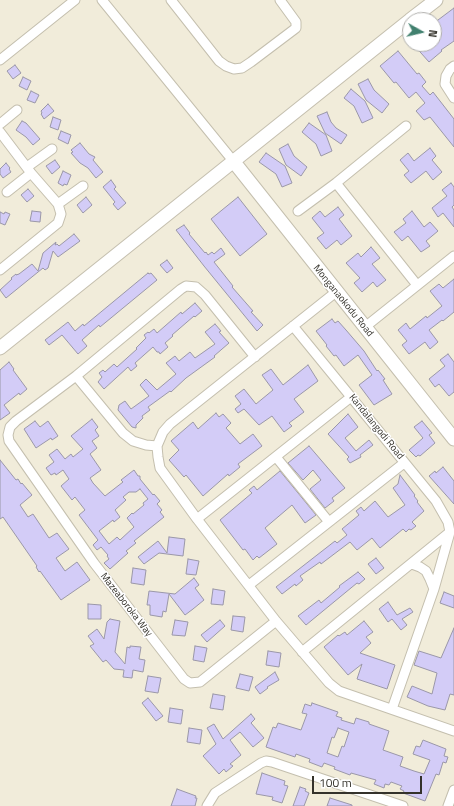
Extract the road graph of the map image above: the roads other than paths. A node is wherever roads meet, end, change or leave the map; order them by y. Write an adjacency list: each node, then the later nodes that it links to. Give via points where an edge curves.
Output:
1 (75, 0): 8 (street)
2 (102, 0): 16 (street)
3 (171, 0): 4 (street, via 220,61 234,69 242,68 296,28 296,22)
4 (280, 0)
5 (436, 0): 6 (street)
6 (420, 12)
7 (402, 26): 16 (street)
8 (0, 60)
9 (454, 66): 10 (street, via 446,76 445,84)
10 (454, 98)
11 (17, 110): 12 (street)
12 (0, 124)
13 (406, 126): 18 (street)
14 (1, 134): 17 (street)
15 (52, 148): 17 (street)
16 (234, 162): 26 (street, Monganaokodu Road); 29 (street)
17 (29, 170): 20 (street); 21 (street)
18 (336, 183): 22 (street); 25 (street)
19 (83, 186): 21 (street)
20 (7, 192)
21 (58, 204): 24 (street, via 58,223)
22 (298, 211)
23 (454, 256): 25 (street)
24 (0, 270)
25 (417, 285): 28 (street)
26 (336, 292): 27 (street); 28 (street, Monganaokodu Road)
27 (293, 326): 30 (street); 32 (street, Kandalangodi Road)
28 (365, 327): 33 (street, Monganaokodu Road)
29 (0, 348)
30 (255, 357): 31 (street, via 205,294 191,286 181,289); 34 (street, via 170,424 163,432)
31 (76, 376): 34 (street, via 123,433 133,441); 43 (street, Mazeaboroka Way, via 16,421 10,427 9,442 94,563 184,679 190,683 200,682)
32 (352, 397): 35 (street); 36 (street, Kandalangodi Road)
33 (454, 439)
34 (158, 446): 37 (street, via 160,468)
35 (276, 457): 37 (street); 38 (street)
36 (404, 463): 38 (street); 39 (street, Kandalangodi Road, via 436,501 448,522)
37 (197, 519): 41 (street)
38 (329, 522): 41 (street)
39 (450, 532): 40 (street); 42 (street)
40 (412, 564): 42 (street, via 426,571); 44 (street)
41 (249, 585): 43 (street)
42 (434, 589): 45 (street)
43 (276, 621): 44 (street)
44 (302, 652): 45 (street, via 329,683 340,691)
45 (392, 709): 46 (street)
46 (454, 731)
47 (454, 790): 50 (street)
48 (207, 806): 49 (street, via 215,793 266,761)
49 (402, 806)
50 (448, 806)

